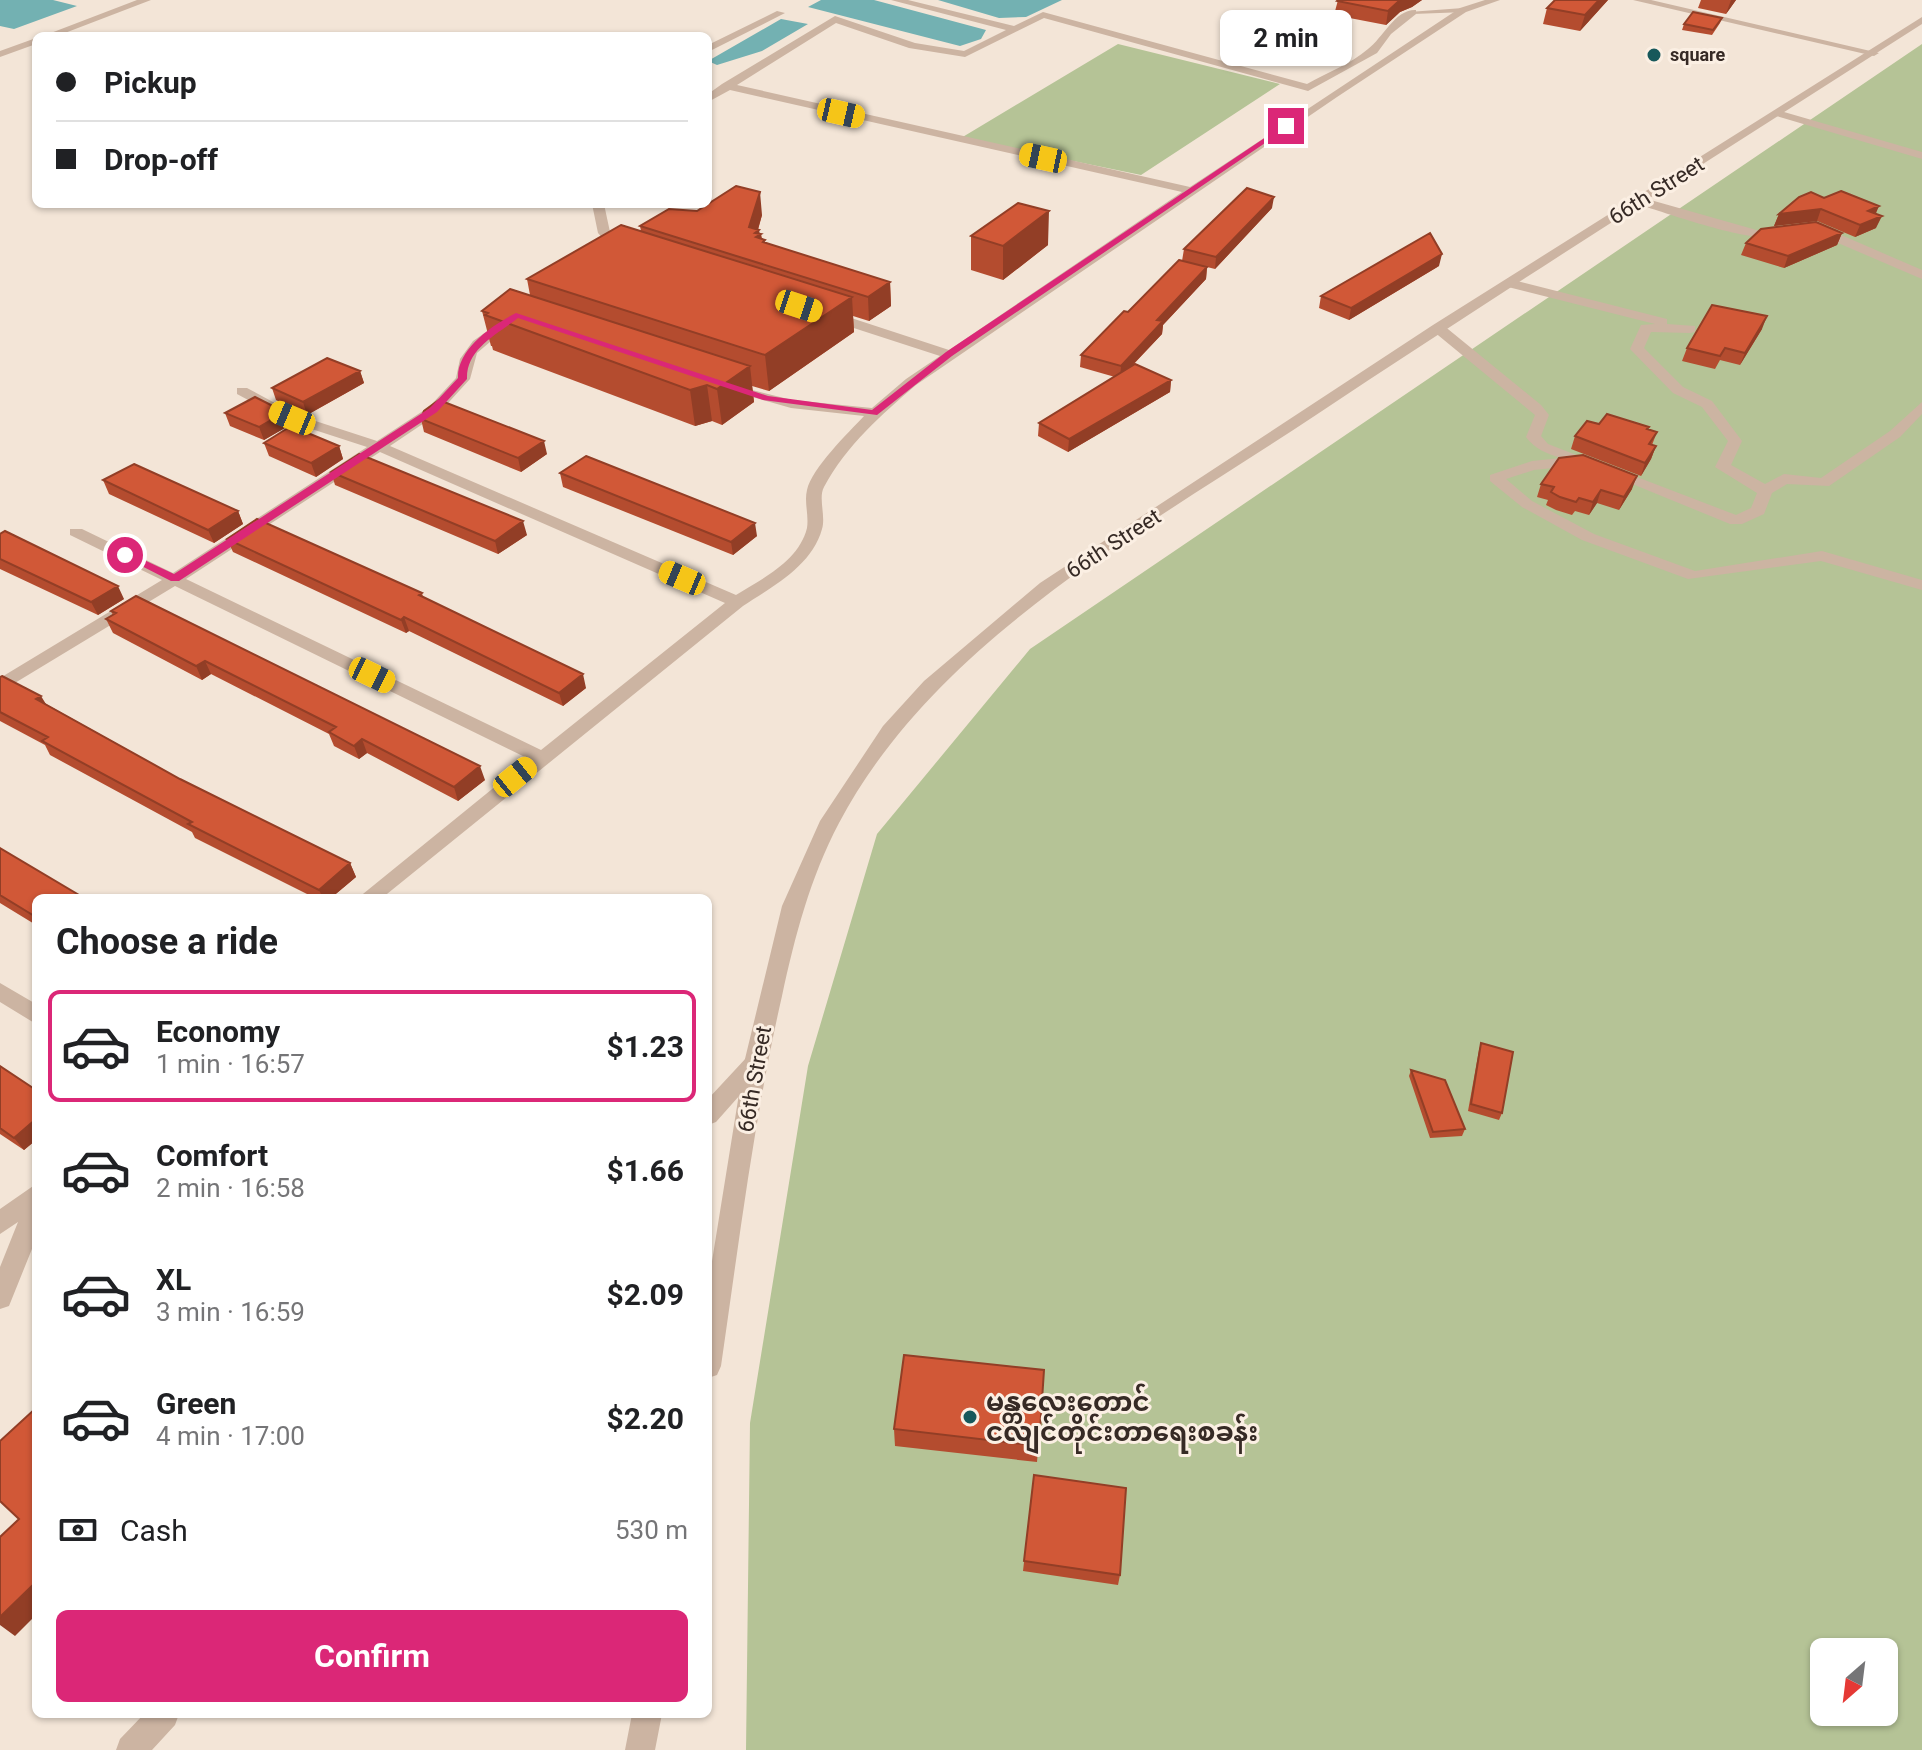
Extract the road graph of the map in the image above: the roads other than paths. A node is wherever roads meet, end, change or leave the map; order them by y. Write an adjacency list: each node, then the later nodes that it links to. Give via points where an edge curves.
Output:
1 (146, 0): 10 (street)
2 (896, 0): 9 (street)
3 (1495, 0): 5 (street)
4 (1638, 0): 13 (street)
5 (1463, 10): 6 (lane); 19 (street)
6 (1413, 12): 9 (street, via 1373,51 1308,88 1043,15)
7 (780, 13): 12 (street)
8 (1922, 20): 13 (street, 66th Street)
9 (1014, 29): 15 (street, via 965,54 913,46 835,19)
10 (59, 32)
11 (32, 42): 14 (street)
12 (712, 47)
13 (1874, 53): 17 (street, 66th Street)
14 (0, 54)
15 (726, 86): 16 (street); 19 (street)
16 (712, 96)
17 (1777, 113): 18 (street); 20 (street, 66th Street)
18 (1922, 156)
19 (1189, 190): 28 (street)
20 (1640, 201): 23 (street, via 1760,235 1813,227); 24 (street, 66th Street)
21 (599, 208): 22 (street, via 604,233 627,252)
22 (604, 264)
23 (1922, 275)
24 (1509, 283): 27 (street, 66th Street); 35 (street, via 1690,329 1646,328 1637,349 1678,390 1707,404 1735,441 1723,467)
25 (814, 311): 28 (street)
26 (525, 314): 33 (street, via 470,351 462,365 463,379 434,410)
27 (1438, 328): 34 (street, via 1536,408 1542,415 1533,437 1538,442); 45 (street, 66th Street, via 1046,587 930,685 859,773 806,869 792,906)
28 (949, 354): 32 (street)
29 (717, 383): 32 (street, via 791,404)
30 (242, 391): 33 (street, via 292,418)
31 (1922, 406): 35 (street, via 1895,434 1824,483 1784,479)
32 (874, 413): 39 (street, via 833,458 814,491 819,520 803,552 783,573)
33 (378, 446): 37 (street); 39 (street)
34 (1580, 460): 35 (street, via 1736,521 1758,511); 38 (street, via 1532,466 1495,478 1527,504 1588,537 1694,576 1822,556)
35 (1765, 491)
36 (76, 532): 37 (street)
37 (175, 579): 40 (street); 41 (street)
38 (1922, 585)
39 (737, 602): 41 (street)
40 (0, 686)
41 (540, 757): 42 (street)
42 (373, 894)
43 (0, 991): 44 (street)
44 (32, 1012)
45 (755, 1063): 46 (street); 51 (street, 66th Street)
46 (712, 1111)
47 (32, 1197): 49 (street)
48 (32, 1219): 50 (street)
49 (0, 1223)
50 (0, 1298)
51 (712, 1340)
52 (160, 1718): 54 (street)
53 (646, 1718): 55 (street)
54 (131, 1750)
55 (640, 1750)

